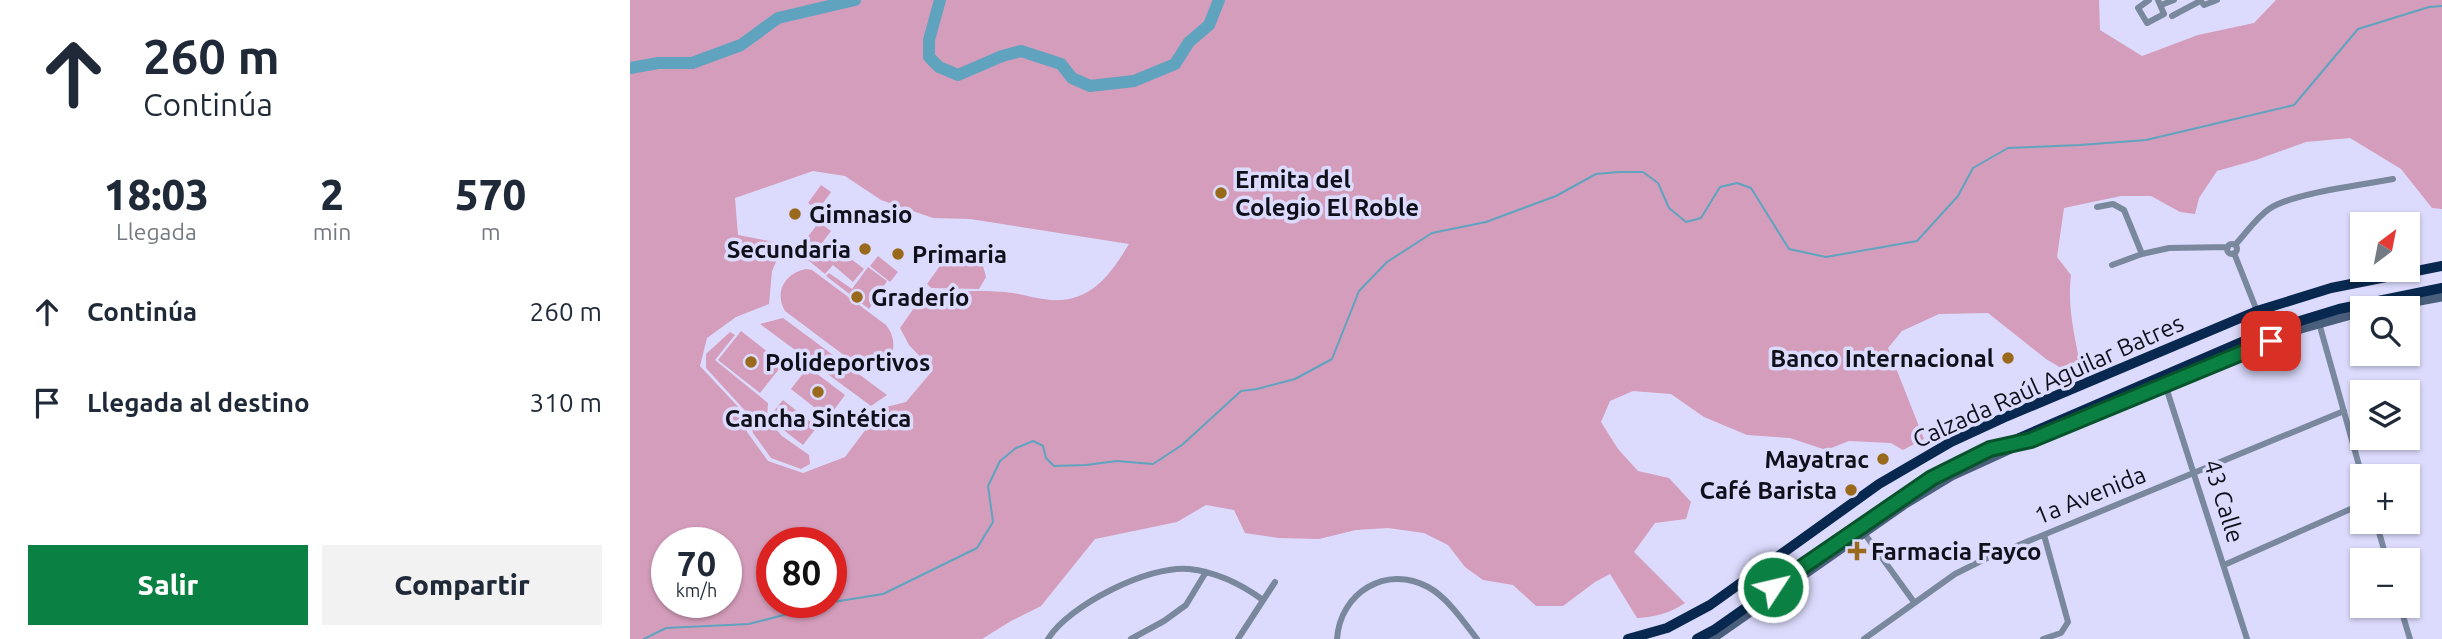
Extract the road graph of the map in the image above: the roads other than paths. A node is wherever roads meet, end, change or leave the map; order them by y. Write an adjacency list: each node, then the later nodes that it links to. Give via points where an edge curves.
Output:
1 (2149, 0): 5 (street, via 2138,8 2147,23 2164,14)
2 (2174, 0): 5 (street)
3 (2200, 0): 4 (street, via 2204,5); 6 (street)
4 (2217, 0)
5 (2159, 3)
6 (2172, 16)
7 (2393, 179): 9 (street, via 2273,206)
8 (2097, 207): 10 (street, via 2113,204 2124,209)
9 (2232, 246): 10 (street, via 2169,248); 16 (street)
10 (2142, 254): 11 (street)
11 (2112, 265)
12 (2442, 266): 16 (highway, Calzada Raúl Aguilar Batres, via 2331,288)
13 (2442, 288): 18 (highway, Calzada Raúl Aguilar Batres)
14 (2442, 298): 15 (street)
15 (2420, 302)
16 (2257, 311): 40 (highway, Calzada Raúl Aguilar Batres, via 1951,442 1879,484 1710,605 1667,628)
17 (2350, 314): 18 (street)
18 (2317, 318): 19 (highway, Calzada Raúl Aguilar Batres, via 2267,331); 20 (street)
19 (2164, 379): 21 (street); 22 (highway, Calzada Raúl Aguilar Batres); 24 (street, 43 Calle)
20 (2344, 411): 23 (street); 24 (street, 1a Avenida)
21 (2031, 440): 22 (highway); 26 (street, via 1935,485)
22 (1990, 449): 41 (highway, Calzada Raúl Aguilar Batres, via 1913,490)
23 (2359, 464)
24 (2195, 473): 27 (street, 1a Avenida); 28 (street, 43 Calle)
25 (2350, 509): 28 (street)
26 (1864, 533): 32 (street); 34 (street)
27 (2044, 535): 32 (street, 1a Avenida, via 1970,566); 43 (street, via 2068,622 2062,633)
28 (2224, 565): 44 (street, 43 Calle)
29 (1206, 572): 31 (street, via 1240,584); 35 (street, via 1163,571 1129,583 1087,603); 36 (street, via 1185,605)
30 (1275, 582): 31 (street)
31 (1264, 600): 37 (street)
32 (1914, 602): 42 (street, 1a Avenida)
33 (2404, 618): 45 (street)
34 (1714, 638)
35 (1048, 639)
36 (1132, 639)
37 (1238, 639)
38 (1337, 639): 39 (street, via 1339,621 1350,601 1366,587 1408,580 1432,589)
39 (1477, 639)
40 (1628, 639)
41 (1697, 639)
42 (1864, 639)
43 (2043, 639)
44 (2246, 639)
45 (2410, 639)

